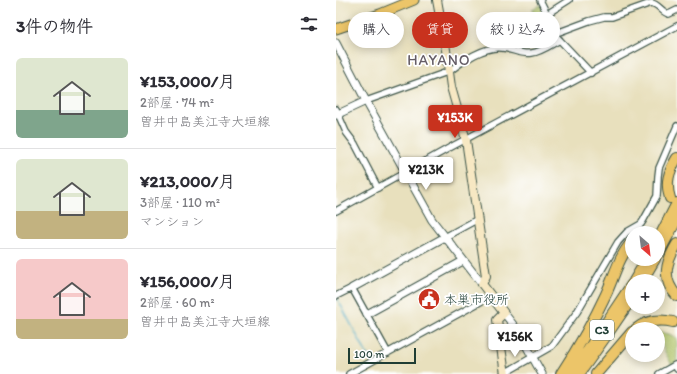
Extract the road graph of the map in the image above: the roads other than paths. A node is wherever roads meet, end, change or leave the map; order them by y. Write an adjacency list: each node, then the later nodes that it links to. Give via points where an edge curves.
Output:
1 (414, 0): 10 (highway)
2 (437, 0): 17 (main road)
3 (540, 0): 7 (street)
4 (569, 0): 8 (street)
5 (649, 2): 6 (street, via 657,4 664,13 669,14); 11 (street, via 612,17 604,17)
6 (677, 10)
7 (546, 12)
8 (550, 12)
9 (677, 26): 18 (street)
10 (336, 29)
11 (560, 32)
12 (560, 40): 18 (street)
13 (336, 43): 19 (street)
14 (502, 48): 16 (street, via 522,54 533,53)
15 (502, 48): 17 (street, via 490,49 460,63)
16 (543, 48)
17 (450, 71): 19 (street); 22 (main road, via 454,98)
18 (591, 73): 22 (street)
19 (366, 101): 20 (street); 24 (street)
20 (337, 113): 25 (street)
21 (677, 126): 49 (street, via 659,168 657,196 643,221 618,242 577,312 552,346)
22 (466, 140): 24 (street); 28 (main road)
23 (677, 158): 26 (highway, via 668,178 669,192)
24 (405, 173): 25 (street); 31 (street)
25 (378, 188): 27 (street)
26 (674, 200): 30 (highway)
27 (336, 211)
28 (478, 219): 31 (street); 36 (main road, via 486,276)
29 (677, 219): 32 (highway)
30 (664, 226)
31 (445, 237): 35 (street); 37 (street)
32 (665, 241)
33 (677, 244): 41 (highway, via 669,260 667,275 670,287)
34 (625, 252): 54 (highway, via 590,326)
35 (463, 261): 36 (street); 44 (street)
36 (482, 284): 40 (main road)
37 (352, 288): 39 (street); 44 (street)
38 (625, 294): 55 (highway, C3)
39 (336, 296)
40 (491, 296): 43 (main road); 48 (street)
41 (677, 296)
42 (625, 308): 56 (highway, C3)
43 (504, 313): 49 (street, via 518,331); 52 (main road, via 497,320)
44 (367, 314): 48 (street)
45 (648, 322): 46 (highway)
46 (673, 322)
47 (625, 340): 57 (highway)
48 (388, 353): 51 (street)
49 (533, 358): 52 (street); 53 (street)
50 (677, 369): 58 (street, via 675,365)
51 (349, 374)
52 (504, 374)
53 (542, 374)
54 (560, 374)
55 (569, 374)
56 (579, 374)
57 (596, 374)
58 (658, 374)

